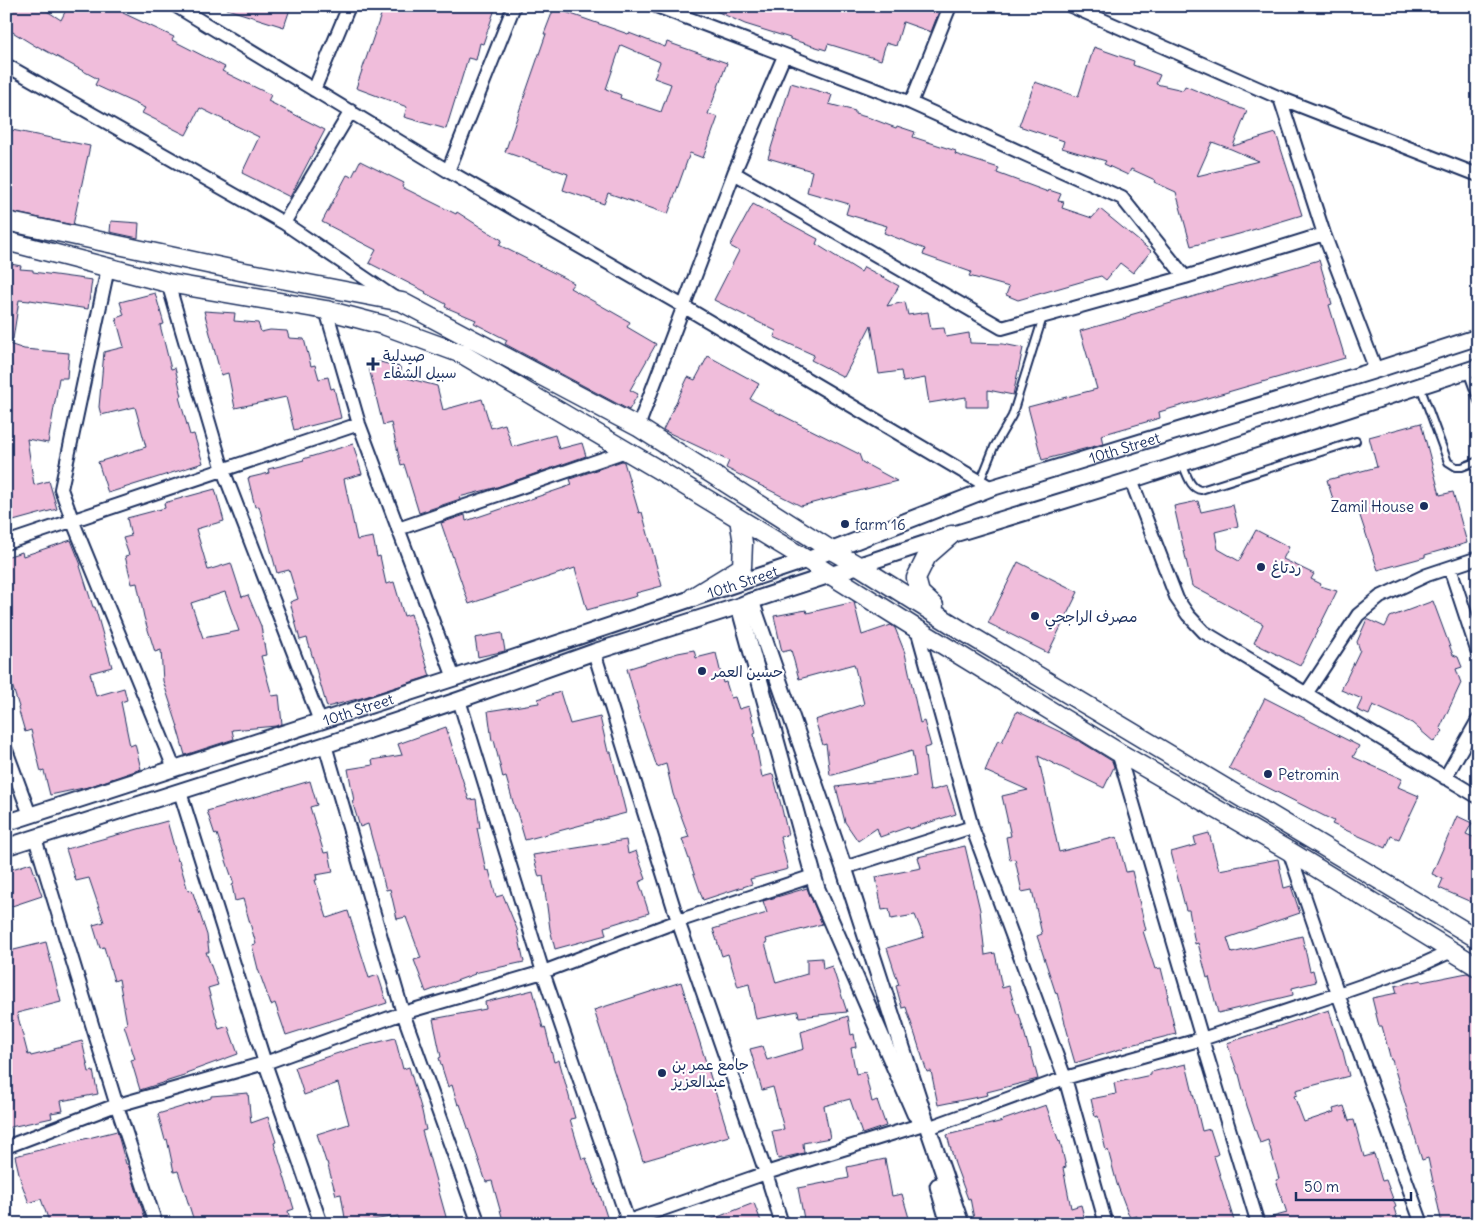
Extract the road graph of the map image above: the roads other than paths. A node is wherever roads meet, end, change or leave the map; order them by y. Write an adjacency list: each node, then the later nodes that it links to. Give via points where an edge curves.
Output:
1 (176, 6): 9 (street)
2 (349, 6): 9 (street)
3 (514, 6): 13 (street)
4 (656, 6): 7 (street)
5 (950, 6): 11 (street)
6 (1074, 7): 10 (street)
7 (784, 56): 11 (street); 14 (street)
8 (6, 65): 17 (street)
9 (314, 90): 12 (street)
10 (1280, 98): 15 (street); 18 (street)
11 (911, 103): 21 (street, via 1122,198)
12 (351, 111): 13 (street); 17 (street)
13 (448, 171): 24 (street)
14 (734, 173): 24 (street); 26 (street, via 1002,328)
15 (1478, 175)
16 (6, 221): 23 (main road)
17 (284, 223): 23 (street)
18 (1324, 234): 21 (street); 29 (street)
19 (6, 241): 20 (main road)
20 (108, 268): 22 (main road); 42 (street, via 61,489)
21 (1184, 277): 26 (street)
22 (168, 283): 25 (main road); 38 (street)
23 (402, 302): 33 (main road)
24 (683, 306): 33 (street); 40 (street)
25 (326, 310): 32 (street); 35 (main road, via 462,354)
26 (1043, 317): 40 (lane, via 1012,416 994,448)
27 (1478, 337): 29 (street, 10th Street)
28 (1472, 369): 30 (street, 10th Street); 31 (lane)
29 (1376, 370): 40 (street, 10th Street)
30 (1420, 386): 36 (lane, via 1448,462 1462,467); 37 (street, 10th Street)
31 (1478, 401)
32 (359, 424): 38 (street); 43 (street)
33 (638, 426): 46 (main road)
34 (1356, 441): 37 (lane, via 1201,490 1193,487)
35 (626, 451): 41 (main road); 43 (street)
36 (1478, 461)
37 (1182, 463): 39 (street, 10th Street)
38 (223, 470): 42 (street); 62 (street)
39 (1131, 480): 44 (street, 10th Street); 59 (street, via 1177,599 1188,615 1204,632)
40 (985, 485): 46 (street, 10th Street)
41 (739, 519): 48 (main road); 52 (main road, via 742,567)
42 (73, 522): 45 (street); 66 (street)
43 (398, 529): 58 (street)
44 (951, 535): 49 (street, 10th Street); 55 (main road, via 927,556 916,578 920,593)
45 (6, 543)
46 (831, 550): 48 (street, 10th Street); 49 (main road)
47 (1478, 558): 50 (street)
48 (807, 560): 51 (main road); 52 (street, 10th Street)
49 (859, 566): 51 (street, 10th Street); 55 (main road)
50 (1450, 568): 57 (street); 59 (street, via 1380,597 1358,615)
51 (829, 575): 53 (street, 10th Street); 54 (main road)
52 (693, 598): 58 (street, 10th Street)
53 (745, 604): 56 (street, 10th Street); 76 (street); 77 (street)
54 (917, 629): 65 (main road); 72 (street)
55 (961, 630): 79 (main road)
56 (594, 652): 60 (street, 10th Street); 78 (street)
57 (1478, 653)
58 (454, 678): 62 (street, 10th Street)
59 (1306, 694): 67 (street)
60 (459, 700): 63 (street, 10th Street); 82 (street)
61 (1478, 720): 67 (street)
62 (320, 721): 66 (street, 10th Street)
63 (325, 745): 68 (street, 10th Street); 84 (street)
64 (6, 750): 70 (street)
65 (1118, 752): 75 (main road); 85 (street)
66 (174, 768): 70 (street, 10th Street)
67 (1445, 778): 69 (street)
68 (180, 792): 73 (street, 10th Street); 86 (street)
69 (1478, 797)
70 (30, 815): 71 (street, 10th Street)
71 (6, 823)
72 (972, 827): 76 (street); 87 (street)
73 (35, 838): 74 (street, 10th Street); 88 (street)
74 (6, 847)
75 (1289, 851): 80 (main road); 83 (street)
76 (844, 868): 89 (street)
77 (812, 876): 78 (street); 89 (street)
78 (678, 921): 82 (street); 91 (street)
79 (1478, 939)
80 (1452, 951): 81 (main road); 83 (street, via 1422,965)
81 (1478, 967)
82 (543, 972): 84 (street); 92 (street)
83 (1338, 994): 85 (street); 101 (street)
84 (403, 1012): 86 (street); 95 (street)
85 (1202, 1039): 87 (street); 100 (street)
86 (265, 1063): 88 (street); 94 (street)
87 (1065, 1078): 89 (street); 99 (street)
88 (116, 1106): 90 (street); 93 (street)
89 (924, 1127): 91 (street); 97 (street); 98 (street)
90 (6, 1146)
91 (766, 1173): 92 (street); 96 (street)
92 (626, 1223)
93 (156, 1224)
94 (321, 1224)
95 (479, 1224)
96 (782, 1224)
97 (949, 1224)
98 (961, 1224)
99 (1106, 1224)
100 (1258, 1224)
101 (1422, 1224)

